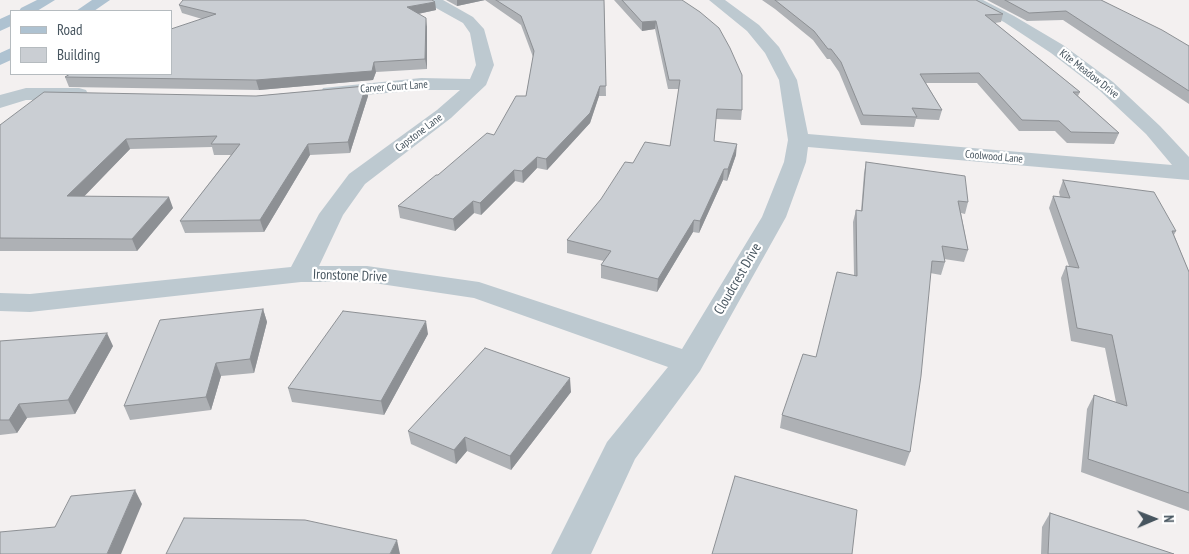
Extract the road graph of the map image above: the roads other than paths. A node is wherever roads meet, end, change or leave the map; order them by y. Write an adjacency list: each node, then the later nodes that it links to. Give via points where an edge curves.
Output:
1 (48, 0): 6 (main road)
2 (103, 0): 7 (main road)
3 (432, 0): 8 (street, via 468,20 478,32 485,64)
4 (716, 0): 12 (street, Cloudcrest Drive, via 753,28 773,51 788,80)
5 (972, 0): 13 (street, Kite Meadow Drive, via 1057,49 1106,86 1154,130)
6 (28, 10)
7 (85, 10)
8 (477, 85): 9 (street, Carver Court Lane, via 422,84); 14 (street, Capstone Lane, via 444,114 356,179 331,214)
9 (313, 93)
10 (92, 94): 11 (street, via 26,94)
11 (6, 99)
12 (799, 140): 13 (street, Coolwood Lane); 16 (street, Cloudcrest Drive, via 795,162 774,216)
13 (1189, 172)
14 (301, 274): 15 (street, Ironstone Drive, via 30,302); 16 (street, Ironstone Drive, via 366,274 479,290)
15 (0, 302)
16 (688, 363): 17 (street, Cloudcrest Drive, via 620,452)
17 (571, 554)

